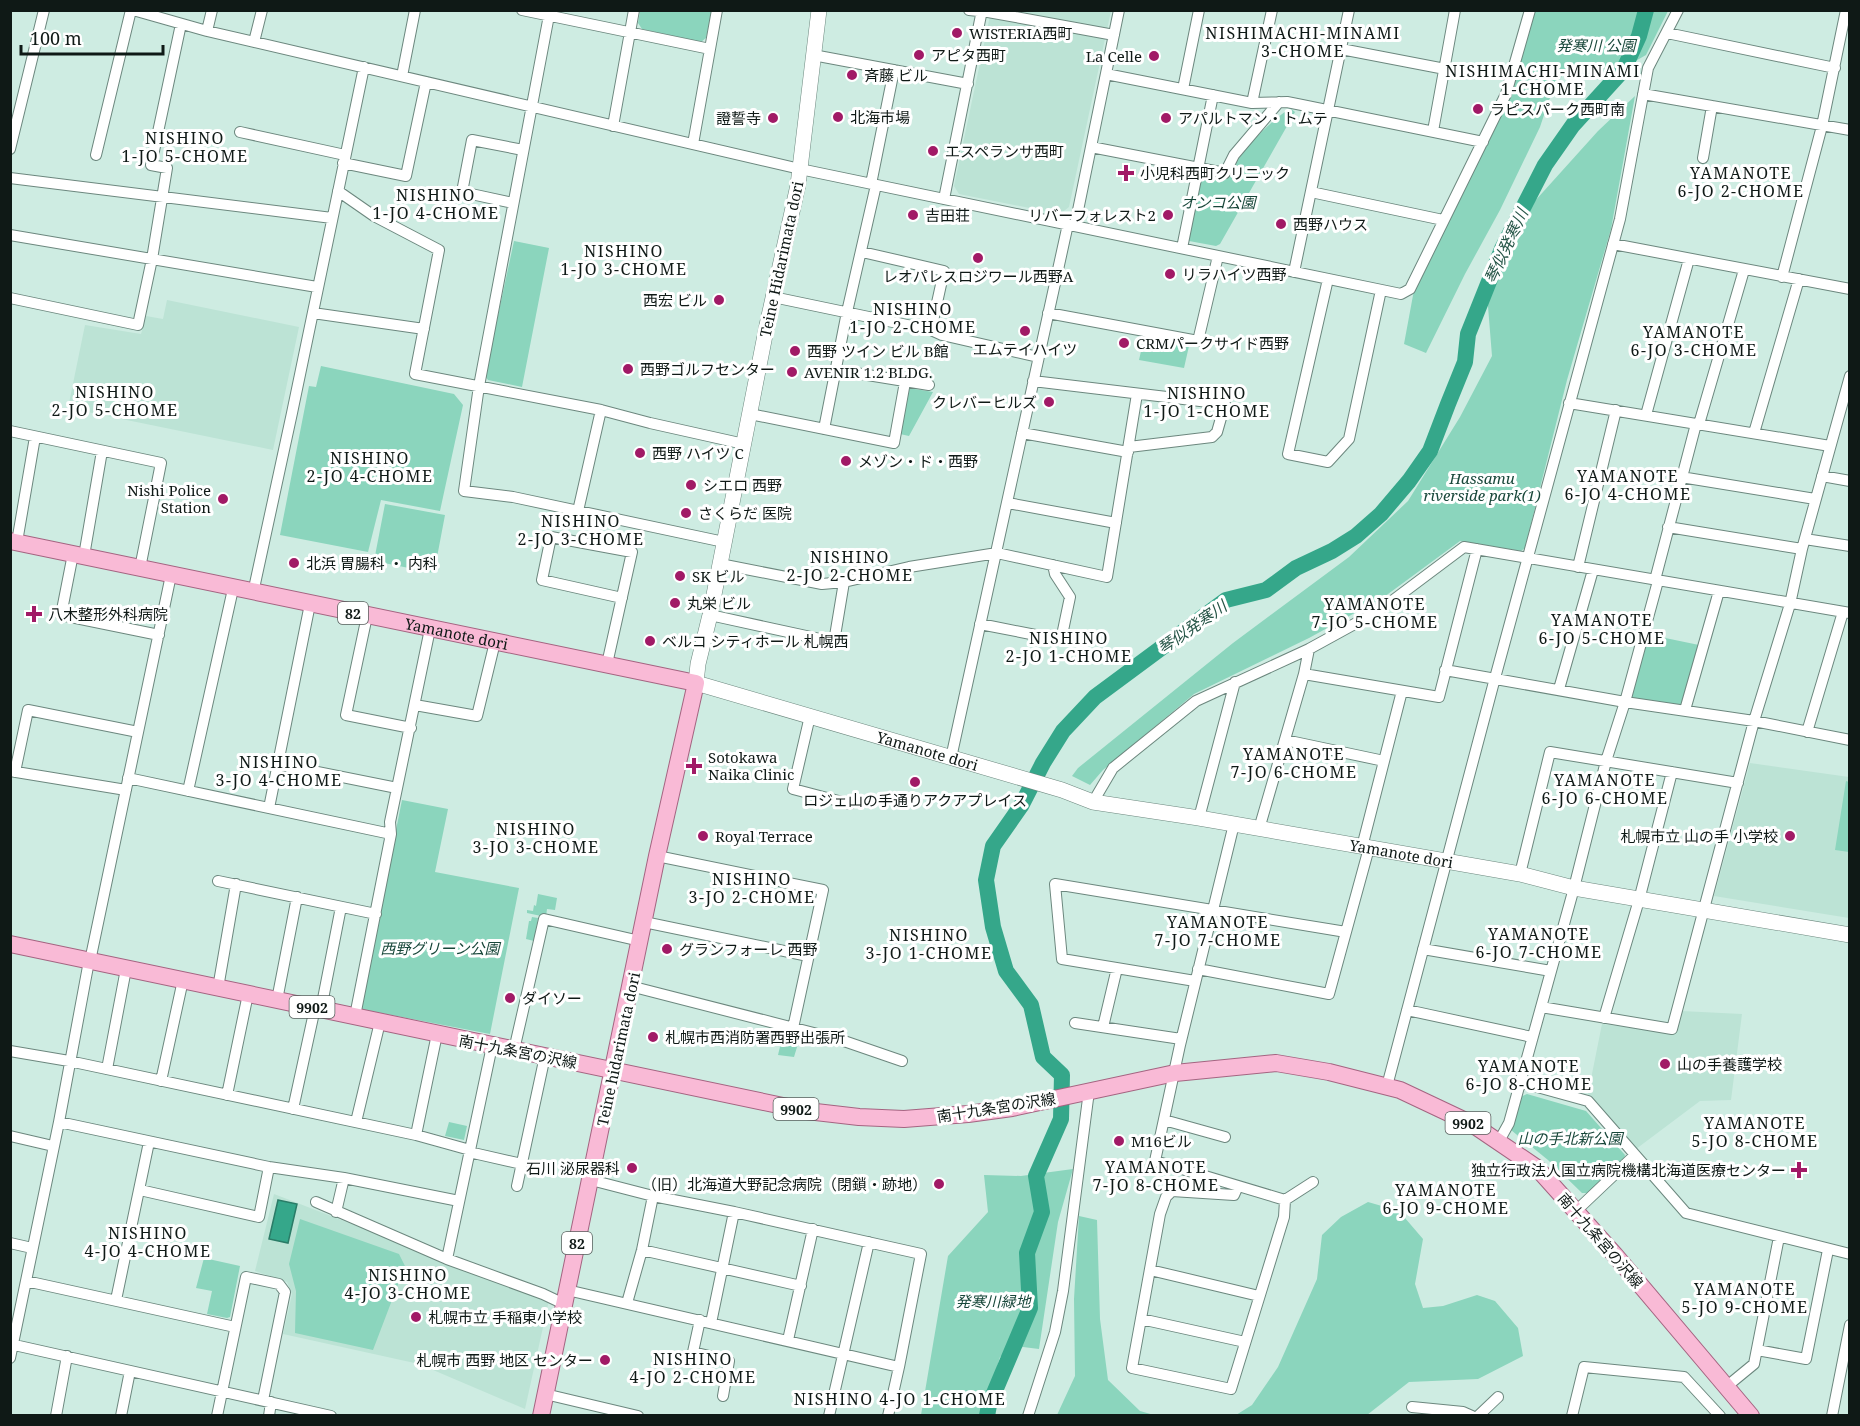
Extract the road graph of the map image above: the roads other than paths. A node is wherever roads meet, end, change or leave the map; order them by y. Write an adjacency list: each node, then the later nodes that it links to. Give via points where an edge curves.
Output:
1 (44, 10): 46 (street)
2 (132, 10): 21 (street); 57 (street)
3 (212, 10): 22 (street)
4 (262, 10): 26 (street)
5 (415, 10): 35 (street)
6 (522, 10): 20 (street)
7 (634, 10): 23 (street)
8 (717, 10): 27 (street)
9 (819, 10): 29 (main road, Teine Hidarimata dori)
10 (969, 10): 19 (street)
11 (1119, 10): 25 (street)
12 (1199, 10): 38 (street)
13 (1272, 10): 42 (street)
14 (1349, 10): 28 (street)
15 (1455, 10): 32 (street)
16 (1530, 10): 52 (street, via 1506,94)
17 (1678, 10): 24 (street)
18 (1846, 10): 31 (street)
19 (982, 11): 25 (street); 37 (street)
20 (549, 13): 23 (street); 43 (street)
21 (181, 24): 22 (street); 66 (street, via 151,165 167,168)
22 (207, 31): 26 (street)
23 (630, 32): 27 (street); 47 (street)
24 (1666, 33): 31 (street); 39 (street, via 1648,68)
25 (1114, 36): 34 (street)
26 (254, 42): 30 (street)
27 (710, 49): 53 (street)
28 (1341, 49): 32 (street); 45 (street)
29 (813, 55): 33 (street); 61 (main road, Teine Hidarimata dori)
30 (364, 67): 35 (street); 59 (street)
31 (1835, 68): 48 (street)
32 (1445, 69): 50 (street)
33 (894, 70): 37 (street); 63 (street)
34 (1106, 74): 38 (street); 54 (street)
35 (402, 76): 36 (street)
36 (426, 82): 43 (street); 59 (street, via 406,176)
37 (968, 84): 67 (street)
38 (1183, 89): 40 (street)
39 (1643, 94): 44 (street); 73 (street)
40 (1213, 95): 42 (street); 60 (street)
41 (1279, 102): 42 (street); 45 (street); 60 (street, via 1234,155 1225,173)
42 (1252, 103)
43 (531, 106): 47 (street); 56 (street)
44 (1712, 106): 48 (street); 58 (street)
45 (1328, 110): 50 (street); 65 (street)
46 (14, 118): 55 (street)
47 (613, 126): 53 (street)
48 (1822, 126): 49 (street); 81 (street)
49 (1850, 130)
50 (1433, 131): 52 (street)
51 (240, 132): 59 (street)
52 (1483, 142): 70 (street)
53 (693, 144): 61 (street)
54 (1091, 147): 60 (street); 71 (street)
55 (10, 149)
56 (523, 150): 68 (street); 68 (street, via 472,140 462,192)
57 (96, 156)
58 (1703, 158)
59 (344, 159): 64 (street)
60 (1198, 167): 74 (street)
61 (800, 170): 63 (street); 87 (main road, Teine Hidarimata dori)
62 (10, 178): 66 (street)
63 (873, 185): 67 (street); 75 (street)
64 (338, 191): 69 (street); 92 (street, via 374,216 440,250)
65 (1311, 192): 70 (street); 80 (street)
66 (162, 197): 69 (street); 77 (street)
67 (944, 199): 71 (street)
68 (513, 203): 100 (street)
69 (332, 218): 84 (street)
70 (1443, 220): 86 (street, via 1410,289 1401,294)
71 (1071, 225): 74 (street); 91 (street)
72 (10, 235): 77 (street)
73 (1613, 244): 78 (street); 102 (street)
74 (1182, 248): 76 (street)
75 (862, 252): 89 (street); 93 (street, via 944,271)
76 (1218, 256): 80 (street); 91 (street, via 1198,341)
77 (152, 259): 84 (street); 88 (street, via 138,325)
78 (1689, 259): 79 (street); 106 (street)
79 (1744, 270): 81 (street); 107 (street)
80 (1294, 272): 82 (street)
81 (1782, 277): 83 (street)
82 (1328, 279): 86 (street); 86 (street, via 1288,454 1328,462 1348,439)
83 (1799, 279): 85 (street); 111 (street)
84 (317, 287): 90 (street)
85 (1850, 288)
86 (1381, 290)
87 (773, 297): 89 (street); 105 (main road, Teine Hidarimata dori)
88 (10, 298)
89 (847, 312): 93 (street); 95 (street)
90 (313, 313): 92 (street); 143 (street)
91 (1048, 313): 94 (street)
92 (424, 329): 100 (street, via 415,374)
93 (931, 330): 94 (street)
94 (1038, 357): 97 (street)
95 (837, 370): 98 (street); 108 (street)
96 (1850, 376): 114 (street)
97 (1033, 381): 101 (street); 110 (street)
98 (905, 382): 99 (street); 108 (street, via 894,443)
99 (928, 385)
100 (479, 386): 103 (street); 122 (street, via 464,491 513,496)
101 (1137, 394): 115 (street); 115 (street, via 1225,404 1212,437)
102 (1569, 403): 104 (street); 132 (street)
103 (601, 410): 113 (street); 122 (street)
104 (1616, 410): 106 (street); 135 (street)
105 (750, 414): 108 (street); 113 (main road, Teine Hidarimata dori)
106 (1646, 416): 107 (street)
107 (1698, 424): 111 (street); 118 (street)
108 (824, 429)
109 (10, 431): 112 (street)
110 (1022, 433): 115 (street); 121 (street)
111 (1754, 433): 114 (street)
112 (35, 436): 116 (street); 125 (street)
113 (744, 444): 126 (main road, Teine Hidarimata dori)
114 (1830, 446): 117 (street)
115 (1129, 450): 123 (street)
116 (102, 451): 131 (street); 136 (street, via 161,463)
117 (1822, 476): 119 (street); 120 (street)
118 (1682, 477): 120 (street); 124 (street)
119 (1850, 481)
120 (1815, 499): 127 (street)
121 (1008, 502): 123 (street); 130 (street)
122 (578, 511): 126 (street)
123 (1116, 523): 134 (street, via 1107,577)
124 (1668, 527): 127 (street); 139 (street)
125 (14, 542): 131 (main road, Yamanote dori / 82)
126 (724, 542): 133 (main road, Teine Hidarimata dori)
127 (1804, 544): 128 (street); 146 (street)
128 (1850, 546)
129 (1477, 549): 132 (street); 154 (street, via 1464,547 1394,601); 156 (street)
130 (997, 553): 134 (street); 140 (street); 150 (street)
131 (78, 555): 136 (main road, Yamanote dori / 82); 152 (street, via 61,615)
132 (1528, 559): 135 (street); 158 (street)
133 (720, 564): 140 (street, via 822,584); 148 (main road, Teine Hidarimata dori)
134 (1053, 565): 150 (street, via 1070,597 1061,640)
135 (1578, 567): 137 (street)
136 (140, 568): 138 (main road, Yamanote dori / 82)
137 (1593, 570): 139 (street); 161 (street)
138 (171, 574): 141 (main road, Yamanote dori / 82); 152 (street)
139 (1656, 581): 142 (street); 163 (street)
140 (844, 582): 148 (street, via 834,642)
141 (233, 588): 143 (main road, Yamanote dori / 82); 183 (street)
142 (1719, 591): 146 (street); 165 (street)
143 (253, 592): 145 (main road, Yamanote dori / 82)
144 (622, 598): 144 (street, via 632,552 550,537 542,580); 155 (street)
145 (310, 604): 149 (main road, Yamanote dori / 82); 176 (street)
146 (1790, 604): 147 (street); 167 (street)
147 (1846, 613): 170 (street)
148 (710, 615): 160 (main road, Teine Hidarimata dori)
149 (367, 616): 151 (main road, Yamanote dori / 82); 168 (street, via 346,715)
150 (980, 624): 173 (street)
151 (430, 629): 153 (main road, Yamanote dori / 82); 164 (street)
152 (159, 635): 169 (street)
153 (495, 642): 155 (main road, Yamanote dori / 82); 164 (street, via 477,716)
154 (1309, 649): 157 (street); 159 (street)
155 (607, 664): 160 (main road, Yamanote dori / 82)
156 (1445, 670): 158 (street); 162 (street, via 1438,697)
157 (1304, 674): 162 (street); 172 (street)
158 (1495, 678): 161 (street); 193 (street)
159 (1235, 682): 184 (street, via 1196,701 1113,768); 187 (street)
160 (696, 683): 166 (main road, Yamanote dori); 192 (main road, Teine hidarimata dori / 82)
161 (1559, 689): 163 (street)
162 (1402, 691): 174 (street)
163 (1625, 702): 165 (street); 175 (street)
164 (415, 705): 168 (street)
165 (1684, 710): 167 (street)
166 (810, 716): 173 (main road, Yamanote dori); 185 (street, via 793,789)
167 (1754, 721): 170 (street); 180 (street)
168 (411, 728): 181 (street)
169 (138, 732): 177 (street, via 28,710); 179 (street)
170 (1808, 732): 171 (street)
171 (1850, 740)
172 (1285, 741): 174 (street); 189 (street)
173 (951, 758): 184 (main road, Yamanote dori)
174 (1384, 761): 191 (street)
175 (1606, 761): 178 (street); 194 (street, via 1550,752); 197 (street)
176 (278, 764): 181 (street); 186 (street)
177 (13, 772): 182 (street)
178 (1672, 772): 180 (street); 199 (street)
179 (128, 778): 182 (street); 183 (street)
180 (1738, 783): 202 (street)
181 (397, 788): 190 (street)
182 (126, 790): 211 (street)
183 (188, 791): 186 (street)
184 (1093, 802): 187 (main road, Yamanote dori)
185 (850, 804)
186 (269, 808): 190 (street)
187 (1199, 818): 188 (main road, Yamanote dori)
188 (1234, 824): 189 (main road, Yamanote dori); 201 (street)
189 (1259, 829): 191 (main road, Yamanote dori)
190 (391, 834): 203 (street)
191 (1365, 847): 193 (main road, Yamanote dori); 205 (street)
192 (657, 856): 204 (main road, Teine hidarimata dori / 82); 210 (street, via 822,890)
193 (1446, 861): 194 (main road, Yamanote dori); 209 (street)
194 (1520, 874): 197 (main road, Yamanote dori)
195 (218, 881): 196 (street)
196 (236, 884): 198 (street); 219 (street)
197 (1574, 888): 199 (main road, Yamanote dori); 215 (street)
198 (297, 897): 200 (street); 221 (street)
199 (1640, 900): 202 (main road, Yamanote dori); 226 (street)
200 (341, 907): 203 (street); 223 (street)
201 (1213, 909): 205 (street); 212 (street, via 1055,884 1062,959); 214 (street)
202 (1704, 911): 206 (main road, Yamanote dori); 226 (street, via 1672,1029)
203 (376, 914): 225 (street)
204 (644, 922): 207 (main road, Teine hidarimata dori / 82); 210 (street)
205 (1346, 932): 214 (street, via 1329,994)
206 (1850, 935)
207 (640, 941): 218 (main road, Teine hidarimata dori / 82); 235 (street, via 544,919)
208 (10, 944): 211 (main road, 南十九条宮の沢線 / 9902)
209 (1423, 950): 215 (street); 224 (street)
210 (808, 956): 230 (street)
211 (90, 961): 213 (main road, 南十九条宮の沢線 / 9902); 238 (street)
212 (1117, 968): 217 (street); 229 (street)
213 (126, 969): 216 (main road, 南十九条宮の沢線 / 9902); 240 (street)
214 (1198, 969): 217 (street)
215 (1551, 971): 222 (street)
216 (183, 981): 219 (main road, 南十九条宮の沢線 / 9902); 243 (street)
217 (1195, 981): 233 (street)
218 (630, 987): 230 (street); 241 (main road, Teine hidarimata dori / 82)
219 (218, 988): 220 (main road, 南十九条宮の沢線 / 9902)
220 (248, 994): 221 (main road, 南十九条宮の沢線 / 9902); 247 (street)
221 (277, 1000): 223 (main road, 南十九条宮の沢線 / 9902)
222 (1540, 1007): 226 (street); 232 (street)
223 (318, 1008): 225 (main road, 南十九条宮の沢線 / 9902); 248 (street)
224 (1407, 1010): 232 (street); 245 (street)
225 (355, 1016): 227 (main road, 南十九条宮の沢線 / 9902)
226 (1604, 1018)
227 (380, 1022): 231 (main road, 南十九条宮の沢線 / 9902); 251 (street)
228 (1075, 1023): 229 (street)
229 (1104, 1027): 233 (street)
230 (793, 1028): 239 (street)
231 (438, 1035): 234 (main road, 南十九条宮の沢線 / 9902); 252 (street)
232 (1532, 1037): 244 (street)
233 (1181, 1039): 242 (street)
234 (492, 1046): 235 (main road, 南十九条宮の沢線 / 9902); 258 (street)
235 (514, 1050): 237 (main road, 南十九条宮の沢線 / 9902)
236 (10, 1051): 238 (street)
237 (544, 1056): 241 (main road, 南十九条宮の沢線 / 9902); 260 (street)
238 (69, 1061): 240 (street); 250 (street)
239 (902, 1061)
240 (107, 1069): 243 (street)
241 (614, 1070): 246 (main road, 南十九条宮の沢線 / 9902, via 807,1111 904,1119 981,1113); 263 (main road, Teine hidarimata dori / 82)
242 (1175, 1073): 245 (main road, 南十九条宮の沢線 / 9902, via 1276,1064); 246 (main road, 南十九条宮の沢線 / 9902); 249 (street)
243 (161, 1080): 247 (street)
244 (1519, 1082): 255 (street, via 1509,1123); 259 (street, via 1588,1101)
245 (1387, 1086): 255 (main road, 南十九条宮の沢線 / 9902, via 1472,1124)
246 (1089, 1090): 322 (street, via 1063,1291 1055,1332)
247 (227, 1095): 248 (street)
248 (294, 1109): 251 (street)
249 (1164, 1120): 254 (street); 266 (street, via 1155,1161)
250 (59, 1122): 256 (street); 257 (street)
251 (356, 1122): 252 (street)
252 (416, 1135): 258 (street)
253 (10, 1136): 257 (street)
254 (1225, 1137)
255 (1499, 1141): 272 (main road, 南十九条宮の沢線 / 9902, via 1537,1168)
256 (149, 1142): 261 (street); 267 (street)
257 (53, 1146): 279 (street)
258 (470, 1151): 260 (street); 270 (street)
259 (1635, 1155): 272 (street); 276 (street, via 1686,1213)
260 (522, 1164): 265 (street)
261 (269, 1167): 262 (street); 267 (street, via 259,1217)
262 (344, 1178): 270 (street); 273 (street)
263 (591, 1180): 268 (street); 289 (main road, Teine hidarimata dori / 82)
264 (1313, 1182): 269 (street)
265 (517, 1186)
266 (1238, 1186): 269 (street); 285 (street, via 1234,1196 1172,1191 1160,1214)
267 (140, 1190): 290 (street)
268 (653, 1196): 274 (street); 280 (street)
269 (1285, 1200): 288 (street, via 1284,1217)
270 (459, 1201): 283 (street)
271 (316, 1202): 273 (street)
272 (1576, 1210): 306 (main road, 南十九条宮の沢線 / 9902)
273 (336, 1212): 283 (street)
274 (734, 1212): 275 (street); 284 (street)
275 (813, 1229): 277 (street); 287 (street)
276 (1779, 1237): 281 (street); 300 (street)
277 (869, 1242): 301 (street); 304 (street, via 921,1254)
278 (10, 1243): 279 (street)
279 (32, 1248): 286 (street)
280 (642, 1250): 284 (street); 292 (street)
281 (1828, 1250): 282 (street); 300 (street, via 1806,1359)
282 (1850, 1254)
283 (447, 1259): 289 (street, via 543,1294)
284 (722, 1269): 287 (street); 294 (street)
285 (1150, 1270): 288 (street); 293 (street)
286 (27, 1281): 290 (street); 291 (street)
287 (801, 1286): 297 (street)
288 (1260, 1296): 298 (street)
289 (566, 1297): 292 (street); 308 (main road, Teine hidarimata dori / 82)
290 (116, 1300): 296 (street)
291 (16, 1301): 299 (street)
292 (627, 1304): 294 (street)
293 (1141, 1319): 298 (street); 298 (street, via 1132,1368 1154,1373 1230,1389)
294 (705, 1321): 297 (street); 309 (street, via 693,1352 729,1361)
295 (1850, 1325): 328 (street)
296 (236, 1327): 307 (street); 311 (street, via 246,1276 279,1284 285,1292)
297 (788, 1340): 301 (street)
298 (1245, 1342)
299 (12, 1344): 302 (street); 303 (street)
300 (1757, 1350): 306 (street, via 1754,1364)
301 (844, 1353): 304 (street); 320 (street)
302 (67, 1356): 305 (street); 313 (street)
303 (10, 1358)
304 (899, 1367): 321 (street)
305 (130, 1371): 307 (street); 314 (street)
306 (1726, 1387): 327 (main road, 南十九条宮の沢線 / 9902)
307 (222, 1392): 311 (street); 315 (street)
308 (545, 1394): 318 (main road, Teine hidarimata dori / 82); 319 (street)
309 (723, 1395)
310 (1498, 1397): 324 (street)
311 (267, 1401): 316 (street); 317 (street)
312 (1412, 1407): 323 (street)
313 (56, 1416)
314 (121, 1416)
315 (217, 1416)
316 (268, 1416)
317 (332, 1416)
318 (541, 1416)
319 (638, 1416)
320 (829, 1416)
321 (888, 1416)
322 (1028, 1416)
323 (1472, 1416)
324 (1478, 1416)
325 (1572, 1416): 326 (street, via 1584,1367 1684,1377)
326 (1720, 1416)
327 (1751, 1416)
328 (1832, 1416)

